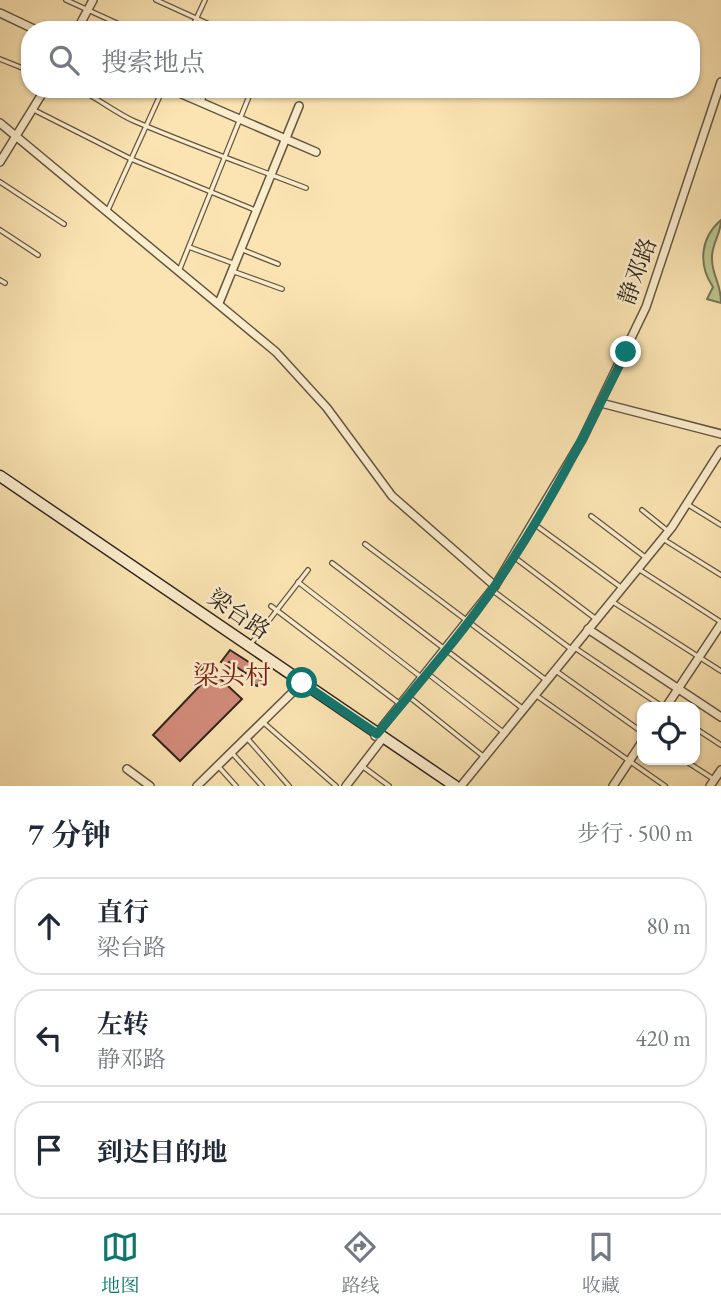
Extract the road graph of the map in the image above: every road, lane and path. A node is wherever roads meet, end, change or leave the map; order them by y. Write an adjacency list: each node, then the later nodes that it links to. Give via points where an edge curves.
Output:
1 (66, 0): 5 (lane)
2 (93, 0): 5 (street)
3 (156, 0): 7 (lane)
4 (205, 0): 7 (lane)
5 (88, 10): 8 (street); 9 (lane)
6 (0, 13): 12 (street)
7 (196, 18): 10 (lane); 11 (lane)
8 (82, 21)
9 (112, 21)
10 (195, 21)
11 (202, 21)
12 (21, 23)
13 (0, 59): 14 (lane)
14 (21, 67)
15 (721, 82): 52 (street, 静邓路, via 646,307)
16 (40, 98): 24 (street)
17 (95, 98): 27 (lane, via 109,110)
18 (159, 98): 27 (lane)
19 (190, 98): 22 (street)
20 (203, 98): 22 (lane)
21 (248, 98): 25 (lane)
22 (201, 103): 25 (street)
23 (299, 106): 29 (street)
24 (34, 110): 28 (street); 32 (lane)
25 (239, 120): 29 (street); 31 (lane)
26 (0, 123): 28 (street)
27 (146, 126): 31 (lane); 32 (lane)
28 (17, 138): 33 (street); 39 (street)
29 (285, 139): 30 (street); 34 (street)
30 (316, 152)
31 (225, 156): 34 (lane); 37 (lane)
32 (131, 159): 37 (lane); 39 (lane)
33 (0, 162)
34 (271, 174): 36 (lane); 38 (street)
35 (0, 182): 40 (lane)
36 (306, 188)
37 (211, 192): 38 (lane); 42 (lane)
38 (256, 211): 43 (street)
39 (106, 214): 47 (street)
40 (64, 224)
41 (0, 230): 44 (lane)
42 (189, 247): 46 (lane); 47 (lane)
43 (241, 249): 45 (lane); 46 (street)
44 (38, 255)
45 (278, 264)
46 (233, 268): 50 (lane); 51 (street)
47 (179, 271): 51 (street)
48 (0, 280): 49 (lane)
49 (5, 283)
50 (282, 289)
51 (219, 303): 72 (street, via 327,408 392,496)
52 (601, 403): 53 (street); 60 (street, 静邓路)
53 (721, 434)
54 (721, 450): 57 (street)
55 (0, 476): 81 (main road, 梁台路)
56 (0, 482): 81 (main road, 梁台路)
57 (687, 504): 61 (lane); 62 (street)
58 (642, 510): 62 (lane)
59 (591, 516): 66 (lane)
60 (534, 524): 65 (street, 静邓路); 73 (lane)
61 (721, 525)
62 (669, 531): 63 (street)
63 (663, 539): 66 (street); 70 (lane)
64 (365, 544): 78 (lane)
65 (514, 557): 72 (street, 静邓路); 77 (lane)
66 (647, 558): 68 (street)
67 (332, 563): 83 (lane)
68 (638, 568): 73 (street); 79 (lane)
69 (309, 570): 71 (lane)
70 (721, 575)
71 (298, 582): 76 (lane); 87 (lane)
72 (494, 588): 78 (street, 静邓路); 82 (lane)
73 (622, 588): 74 (street)
74 (612, 600): 77 (street); 84 (lane)
75 (271, 606): 76 (lane)
76 (276, 609): 81 (lane); 95 (lane)
77 (597, 619): 80 (street)
78 (468, 621): 83 (street, 静邓路); 88 (lane)
79 (721, 623): 84 (street)
80 (588, 629): 82 (street); 90 (street)
81 (248, 648): 89 (main road, 梁台路)
82 (572, 648): 85 (street); 93 (lane)
83 (446, 650): 87 (street, 静邓路); 96 (lane)
84 (699, 657): 86 (lane); 90 (street)
85 (555, 670): 88 (street); 99 (lane)
86 (721, 671)
87 (425, 676): 92 (street, 静邓路); 101 (lane)
88 (546, 680): 91 (street)
89 (301, 685): 98 (street); 102 (main road, 梁台路)
90 (678, 688): 94 (street); 97 (street)
91 (535, 695): 96 (street); 108 (lane)
92 (408, 696): 95 (street, 静邓路); 107 (lane)
93 (656, 702)
94 (668, 702)
95 (401, 705): 102 (street, 静邓路)
96 (523, 709): 101 (street)
97 (721, 717)
98 (263, 721): 103 (street); 121 (lane)
99 (637, 728)
100 (700, 731): 104 (lane)
101 (504, 733): 107 (street)
102 (379, 737): 111 (street, 静邓路); 115 (main road, 梁台路)
103 (247, 738): 106 (street); 120 (lane)
104 (721, 745)
105 (637, 750): 108 (street)
106 (232, 753): 110 (street); 119 (lane)
107 (485, 757): 124 (street)
108 (629, 762): 125 (street); 126 (lane)
109 (690, 765): 114 (lane)
110 (218, 766): 117 (street); 118 (lane)
111 (362, 766): 122 (street, 静邓路); 123 (lane)
112 (127, 769): 116 (street)
113 (721, 770): 114 (street)
114 (713, 783)
115 (449, 785)
116 (149, 786)
117 (197, 786)
118 (236, 786)
119 (262, 786)
120 (289, 786)
121 (336, 786)
122 (346, 786)
123 (389, 786)
124 (461, 786)
125 (613, 786)
126 (665, 786)

